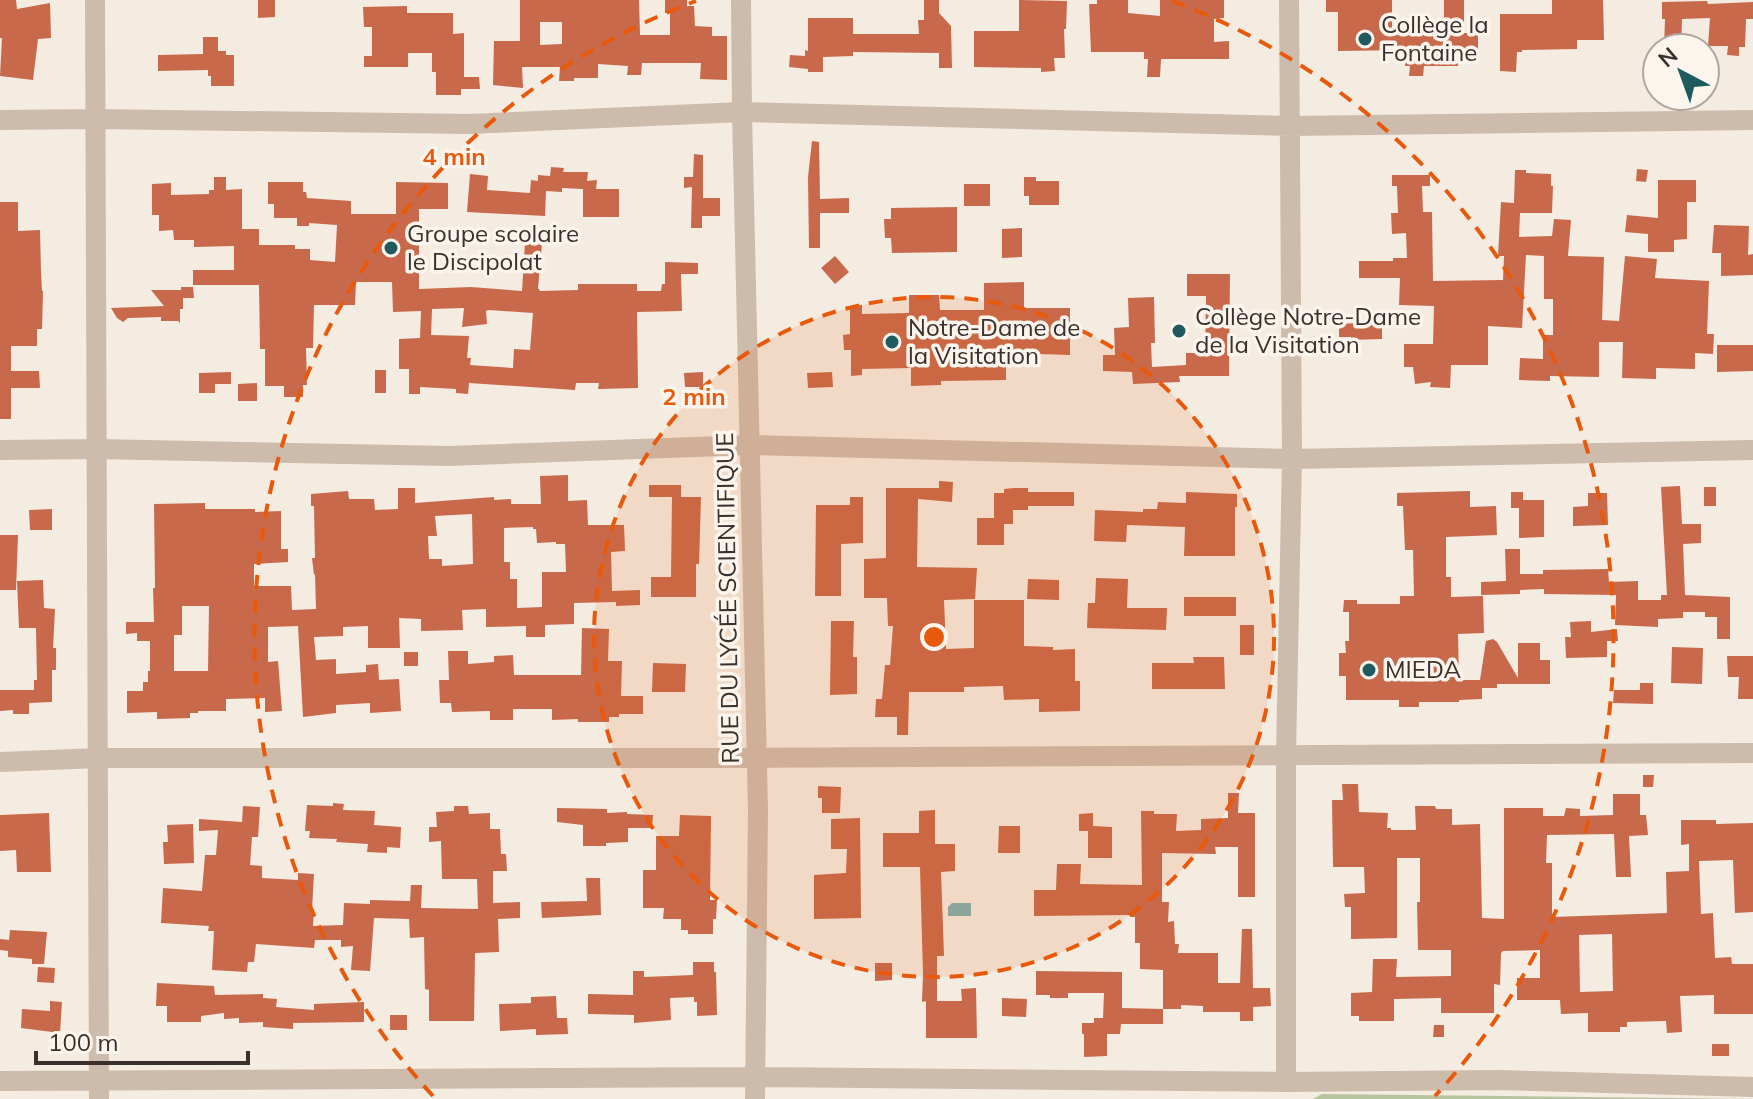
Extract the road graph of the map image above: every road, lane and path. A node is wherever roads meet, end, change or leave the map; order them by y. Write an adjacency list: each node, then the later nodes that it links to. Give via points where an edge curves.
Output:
1 (95, 0): 5 (street)
2 (741, 0): 4 (street, RUE DU LYCÉE SCIENTIFIQUE)
3 (1289, 0): 8 (street)
4 (742, 112): 5 (street, via 470,124); 8 (street); 9 (street, RUE DU LYCÉE SCIENTIFIQUE)
5 (95, 119): 6 (street); 10 (street)
6 (0, 120)
7 (1753, 120): 8 (street)
8 (1290, 126): 13 (street)
9 (750, 445): 10 (street, via 449,456); 13 (street); 17 (street, RUE DU LYCÉE SCIENTIFIQUE)
10 (96, 449): 11 (street); 16 (street)
11 (0, 450)
12 (1753, 450): 13 (street)
13 (1292, 459): 15 (street)
14 (1753, 753): 15 (street)
15 (1286, 755): 17 (street); 21 (street)
16 (98, 758): 17 (street); 18 (street); 23 (street)
17 (757, 758): 19 (street, RUE DU LYCÉE SCIENTIFIQUE)
18 (0, 762)
19 (755, 1077): 21 (street); 23 (street); 24 (street, RUE DU LYCÉE SCIENTIFIQUE)
20 (0, 1081): 23 (street)
21 (1286, 1082): 22 (street, via 1499,1080)
22 (1753, 1087)
23 (99, 1090)
24 (755, 1099)

